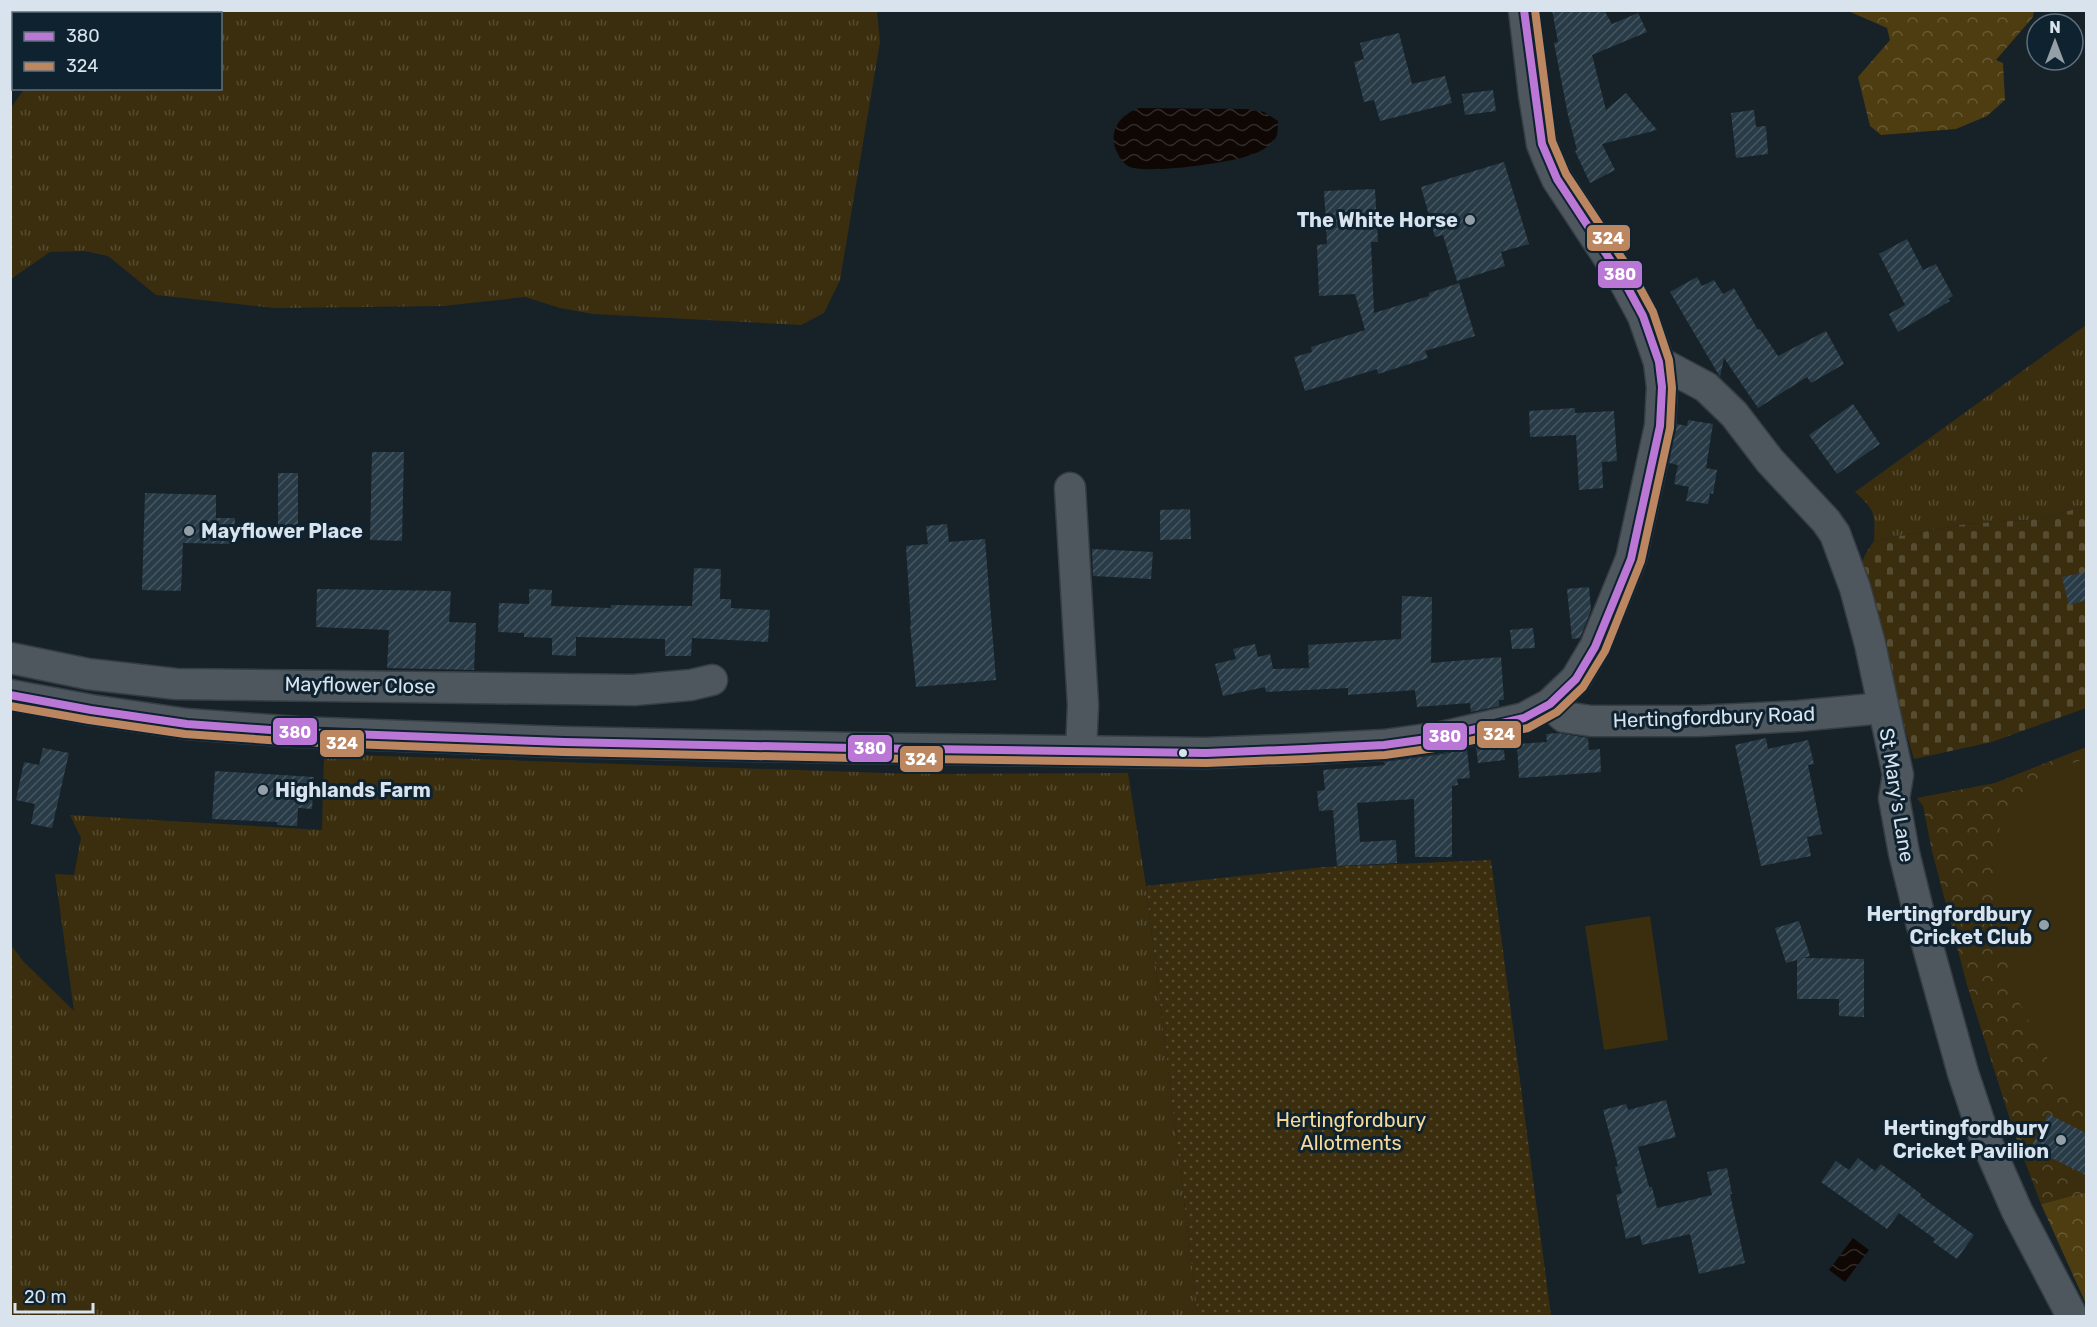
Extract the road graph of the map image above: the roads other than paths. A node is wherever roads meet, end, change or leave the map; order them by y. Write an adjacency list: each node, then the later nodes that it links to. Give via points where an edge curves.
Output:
1 (1524, 10): 2 (street, via 1542,144 1577,211 1634,297)
2 (1659, 362): 7 (street, via 1660,426 1631,558 1596,647 1576,679); 8 (street, St Mary's Lane, via 1706,387 1734,414 1835,534 1855,588)
3 (1070, 488): 9 (street, via 1083,705)
4 (10, 658): 5 (street, Mayflower Close, via 88,674 176,684 634,690)
5 (712, 680)
6 (10, 694): 9 (street, via 187,724 298,732 576,742)
7 (1550, 704): 8 (street, Hertingfordbury Road, via 1564,717 1603,721 1698,721); 9 (street, via 1524,718 1491,727 1384,745 1206,753)
8 (1883, 708): 10 (street, St Mary's Lane, via 1898,775 1894,798 1904,853 1963,1073 1984,1136 2012,1200)
9 (1081, 751)
10 (2072, 1317)

